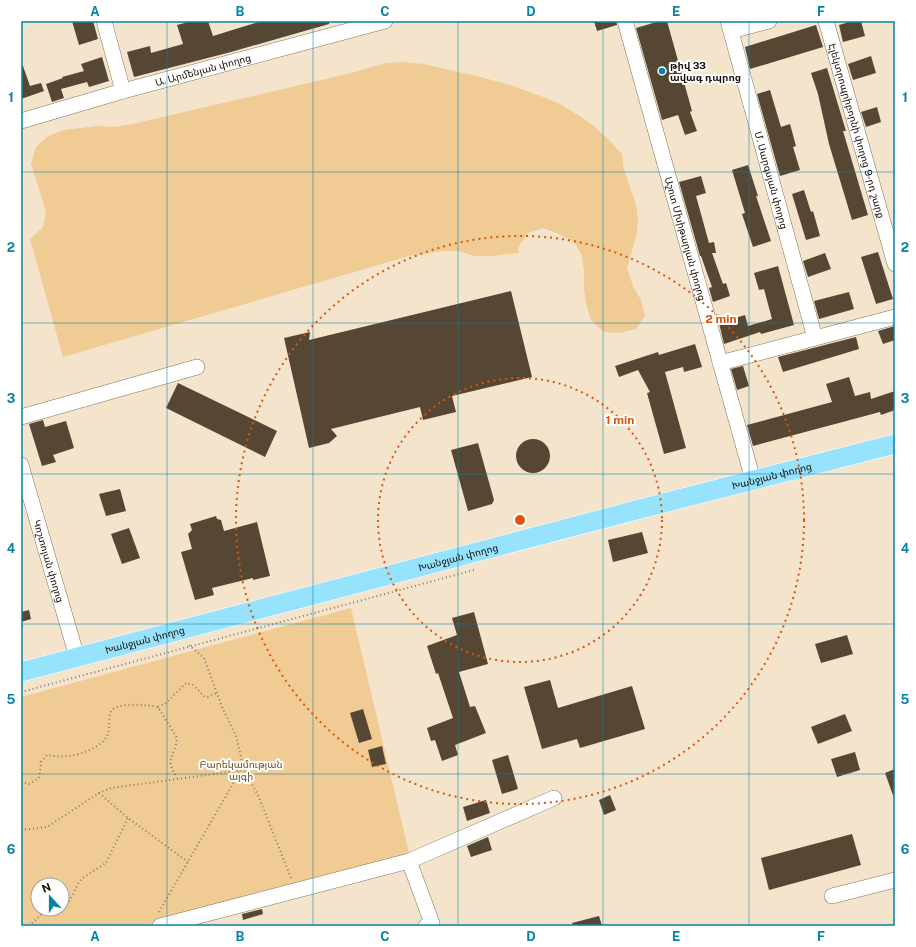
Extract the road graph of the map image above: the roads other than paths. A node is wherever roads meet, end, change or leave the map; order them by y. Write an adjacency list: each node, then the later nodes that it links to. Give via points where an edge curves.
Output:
1 (104, 21): 7 (street)
2 (385, 21): 7 (street, Ա. Արմենյան փողոց)
3 (625, 21): 12 (street, Աշոտ Մխիթարյան փողոց)
4 (769, 21): 6 (street)
5 (826, 21): 9 (street, Էլեկտրոպրիբորնի փողոց 9-րդ շարք)
6 (730, 26): 11 (street, Մ. Սարգսյան փողոց)
7 (123, 91): 8 (street, Ա. Արմենյան փողոց)
8 (21, 121)
9 (895, 264)
10 (895, 318): 11 (street)
11 (815, 338): 12 (street)
12 (720, 363): 17 (street, Աշոտ Մխիթարյան փողոց)
13 (197, 367): 14 (street)
14 (21, 417)
15 (895, 444): 17 (main road, Խանջյան փողոց)
16 (21, 465): 18 (street, Կոշտոյան փողոց)
17 (752, 480): 18 (main road, Խանջյան փողոց, via 186,638)
18 (77, 657): 19 (main road, Խանջյան փողոց)
19 (21, 672)
20 (554, 798): 21 (street)
21 (409, 861): 24 (street, via 263,899); 25 (street, via 432,923)
22 (895, 880): 23 (street)
23 (832, 896)
24 (159, 921)
25 (426, 926)

